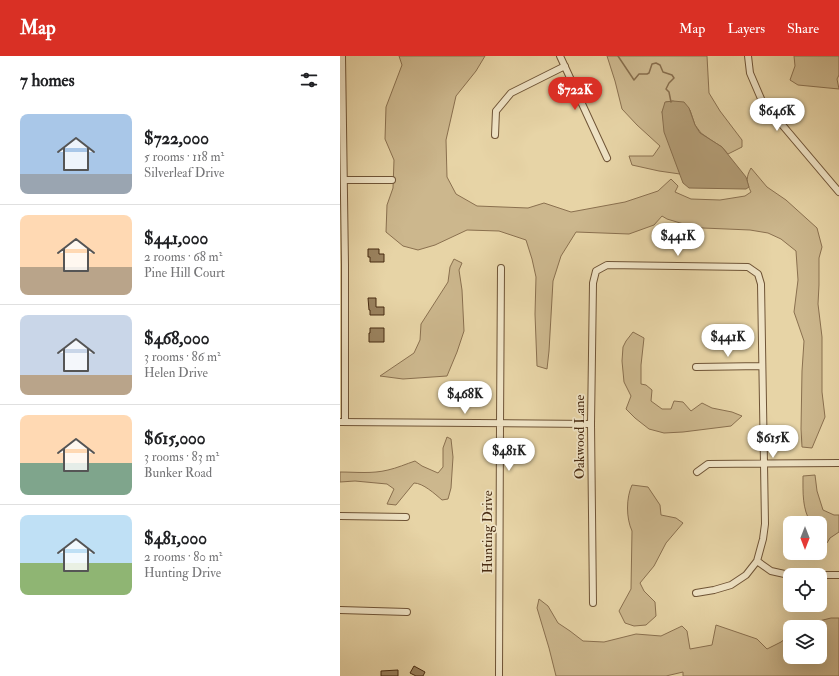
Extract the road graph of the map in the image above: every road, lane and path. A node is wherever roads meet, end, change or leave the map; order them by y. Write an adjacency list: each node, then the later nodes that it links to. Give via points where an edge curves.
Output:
1 (342, 56): 7 (street)
2 (560, 56): 4 (street)
3 (748, 56): 9 (street, via 750,73 762,101)
4 (565, 66): 5 (street, via 511,93 496,111); 6 (street)
5 (495, 135)
6 (606, 158)
7 (344, 180): 8 (street); 10 (street)
8 (392, 180)
9 (839, 192)
10 (342, 265): 14 (street)
11 (501, 268): 15 (street, Hunting Drive)
12 (762, 366): 13 (street); 16 (street, Oakwood Lane, via 761,284 758,274 748,267 607,265 596,271 593,283); 17 (street)
13 (696, 367)
14 (343, 422): 15 (street)
15 (500, 424): 16 (street); 28 (street, Hunting Drive)
16 (591, 424): 25 (street, Oakwood Lane)
17 (764, 463): 18 (street); 19 (street, via 708,464); 22 (street, via 765,524)
18 (839, 463)
19 (697, 472)
20 (340, 516): 21 (street)
21 (406, 517)
22 (757, 561): 23 (street, via 771,571 790,575); 24 (street, via 746,575 731,585)
23 (839, 575)
24 (696, 593)
25 (593, 603)
26 (340, 610): 27 (street)
27 (407, 612)
28 (499, 676)

